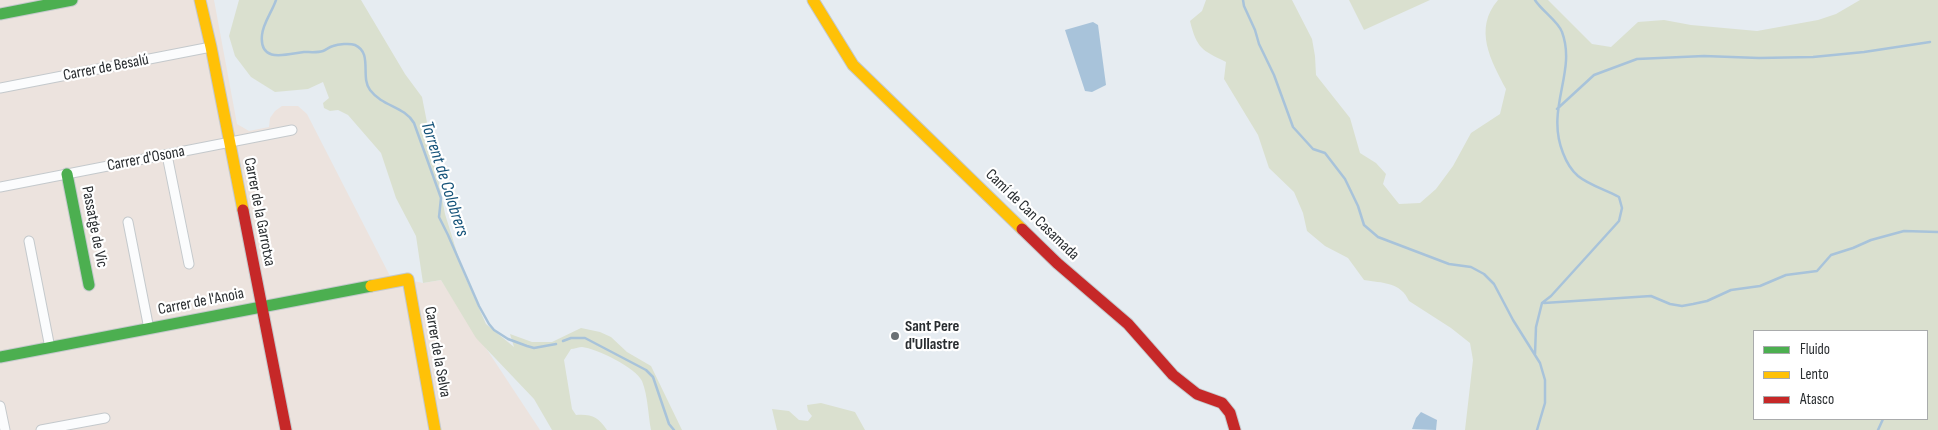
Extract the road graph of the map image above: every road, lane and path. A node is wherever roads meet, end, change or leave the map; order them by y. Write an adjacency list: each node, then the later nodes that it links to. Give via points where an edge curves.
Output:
1 (72, 0): 4 (street)
2 (200, 0): 5 (street, Carrer de la Garrotxa)
3 (815, 4): 27 (street, Camí de Can Casamada, via 854,65 872,85 1057,263 1128,324 1173,376 1197,394 1222,403)
4 (0, 14)
5 (211, 48): 6 (street, Carrer de Besalú); 8 (street, Carrer de la Garrotxa)
6 (0, 88)
7 (292, 130): 8 (street, Carrer d'Osona)
8 (230, 142): 9 (street, Carrer d'Osona); 17 (street, Carrer de la Garrotxa)
9 (167, 155): 10 (street, Carrer d'Osona); 14 (street)
10 (67, 174): 11 (street, Carrer d'Osona); 16 (street, Passatge de Vic)
11 (0, 187)
12 (128, 222): 18 (street)
13 (29, 241): 19 (street)
14 (189, 264)
15 (408, 280): 17 (street, Carrer de l'Anoia); 26 (street, Carrer de la Selva)
16 (89, 285)
17 (261, 307): 18 (street, Carrer de l'Anoia); 25 (street, Carrer de la Garrotxa)
18 (148, 329): 19 (street, Carrer de l'Anoia)
19 (50, 348): 20 (street, Carrer de l'Anoia)
20 (0, 357)
21 (0, 406): 23 (street)
22 (105, 418): 24 (street)
23 (5, 430)
24 (41, 430)
25 (286, 430)
26 (435, 430)
27 (1236, 430)

